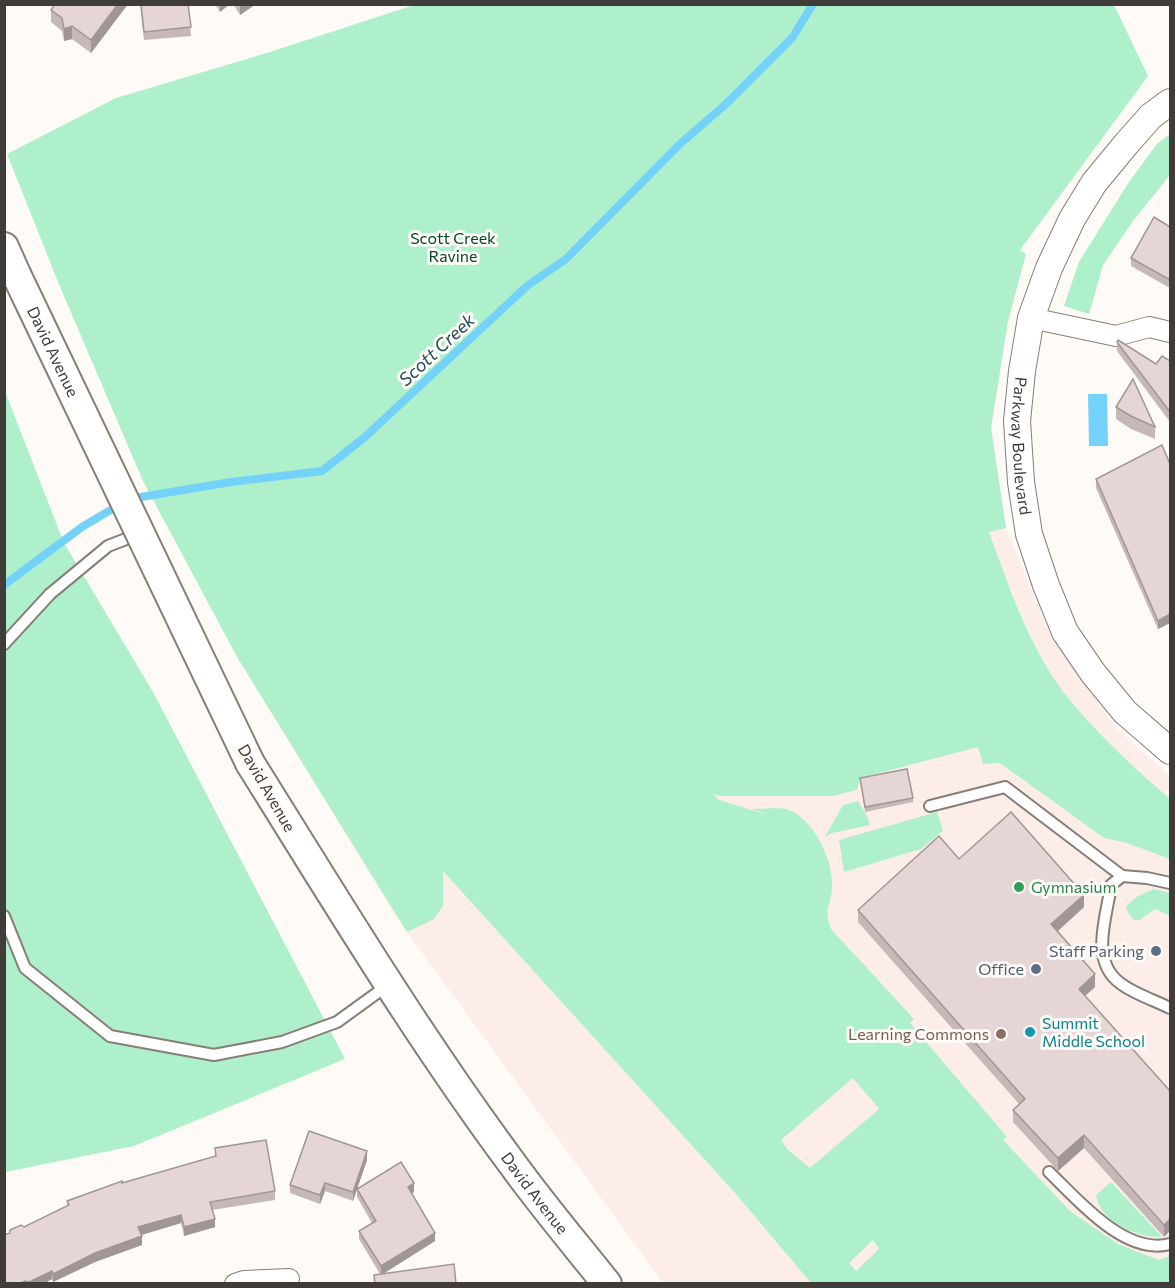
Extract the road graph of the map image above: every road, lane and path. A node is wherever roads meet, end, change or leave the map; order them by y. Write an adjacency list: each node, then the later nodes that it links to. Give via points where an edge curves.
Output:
1 (1170, 102): 3 (street, Parkway Boulevard, via 1151,116 1094,183 1049,268)
2 (4, 247): 12 (main road, David Avenue, bridge, via 250,763)
3 (1031, 318): 4 (street, via 1116,336 1149,327); 7 (street, Parkway Boulevard, via 1017,421 1029,534 1065,632 1125,712)
4 (1170, 332)
5 (150, 530): 6 (lane, via 108,546 50,594)
6 (4, 644)
7 (1170, 751)
8 (930, 806): 9 (lane, via 1005,787)
9 (1122, 876): 10 (lane); 13 (lane, via 1111,885 1103,925 1102,959 1120,983)
10 (1170, 883)
11 (4, 916): 12 (lane, via 25,968 110,1036 214,1055 282,1042 337,1022)
12 (388, 984): 18 (main road, David Avenue, via 514,1167)
13 (1170, 1008)
14 (1048, 1172): 15 (lane, via 1119,1235 1141,1244)
15 (1170, 1245)
16 (289, 1279): 17 (street)
17 (235, 1284)
18 (607, 1284)

